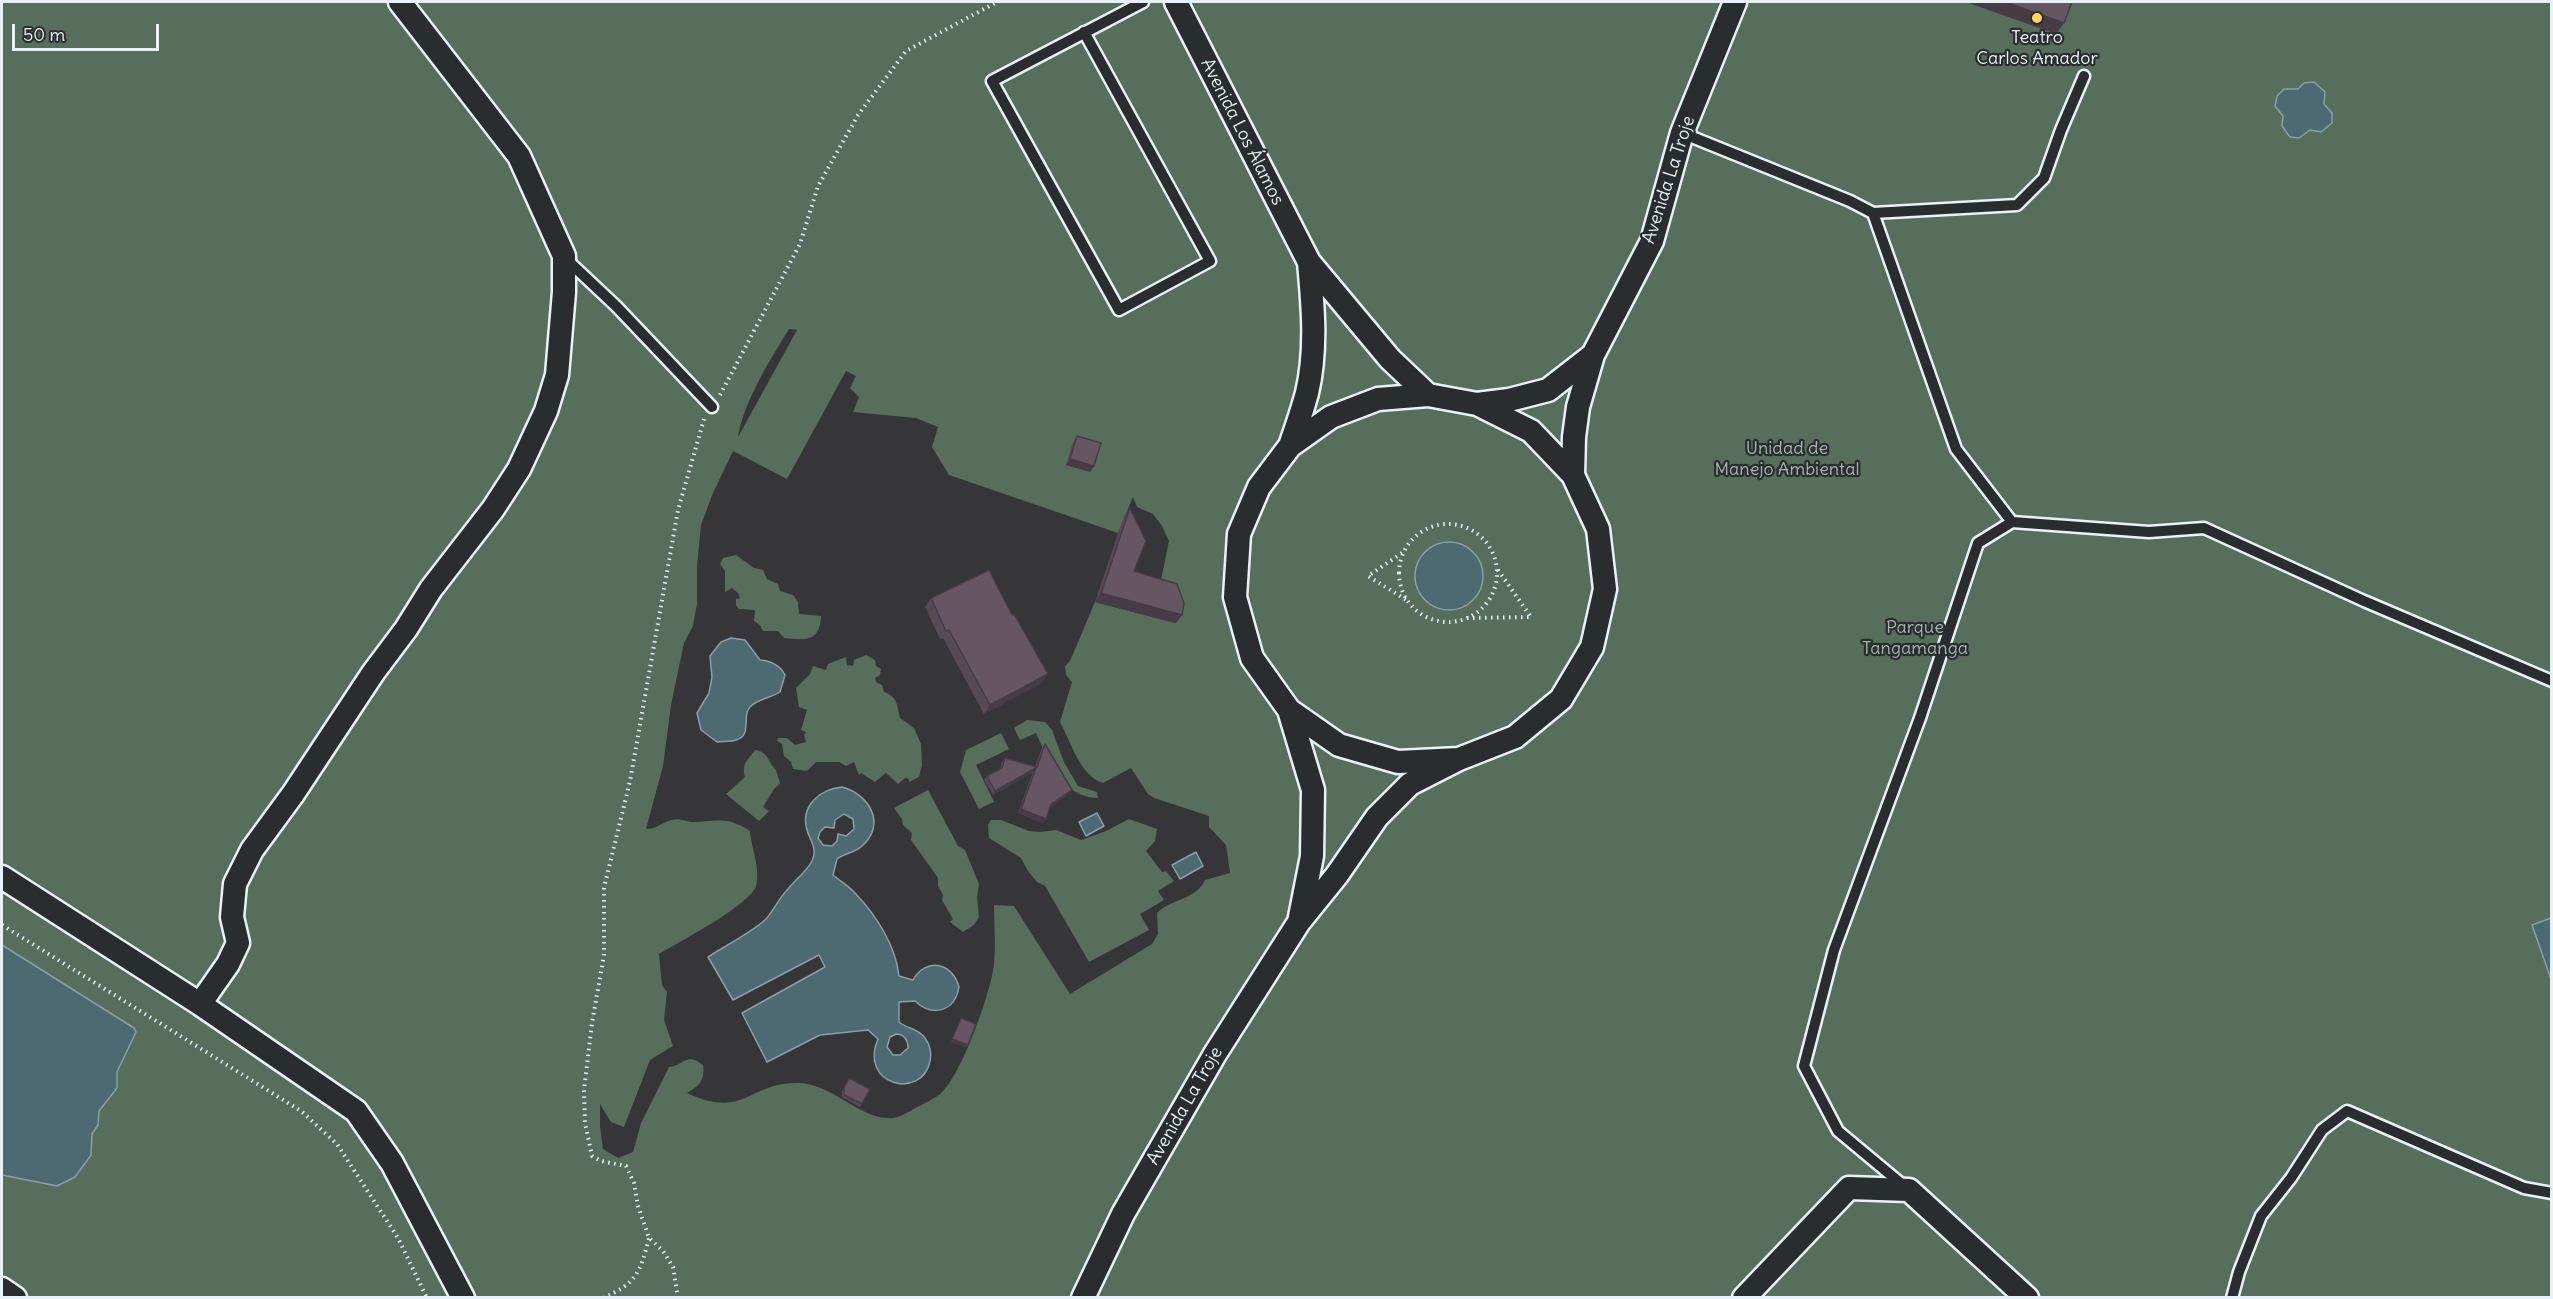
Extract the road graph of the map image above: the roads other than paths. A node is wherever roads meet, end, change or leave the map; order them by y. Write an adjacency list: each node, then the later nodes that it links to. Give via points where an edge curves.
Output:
1 (400, 2): 9 (street, via 519,156)
2 (1143, 2): 5 (lane)
3 (1176, 2): 10 (street, Avenida Los Álamos)
4 (1735, 2): 7 (street, Avenida La Troje)
5 (1084, 32): 5 (lane, via 992,81 1119,310 1210,261)
6 (2084, 76): 8 (lane, via 2044,178 2017,205)
7 (1682, 133): 8 (lane); 11 (street, Avenida La Troje, via 1652,241)
8 (1873, 213): 17 (lane, via 1956,449)
9 (564, 256): 14 (lane); 23 (street, via 557,375 546,411 519,469 431,589 252,850 235,884 232,917 238,943)
10 (1309, 262): 12 (street, Avenida Los Álamos, via 1390,359); 15 (street, Avenida Los Álamos, via 1314,314 1312,354 1307,391)
11 (1593, 355): 13 (street, Avenida La Troje, via 1548,390); 16 (street, Avenida La Troje, via 1578,407)
12 (1428, 395): 13 (street); 15 (street, via 1378,399 1331,417)
13 (1477, 404): 16 (street, via 1531,431)
14 (712, 407)
15 (1290, 446): 19 (street, via 1259,487 1239,534 1235,597 1252,658)
16 (1573, 475): 20 (street, via 1598,529 1605,589 1592,647 1561,699 1515,737)
17 (2012, 522): 18 (lane, via 2149,532 2204,528); 24 (lane, via 1978,543 1920,718 1834,950 1804,1066 1838,1131)
18 (2552, 681)
19 (1289, 710): 20 (street, via 1339,745 1388,760); 22 (street, Avenida La Troje, via 1313,790 1312,856)
20 (1459, 759): 22 (street, Avenida La Troje, via 1410,784 1385,809)
21 (2, 877): 23 (street)
22 (1299, 922): 29 (street, Avenida La Troje, via 1203,1074 1123,1214)
23 (200, 1004): 28 (street, via 356,1111 392,1163)
24 (1909, 1190): 30 (street, via 1849,1188); 31 (street)
25 (2552, 1193): 32 (lane, via 2523,1188 2347,1111 2322,1130 2261,1216 2238,1272)
26 (2, 1289): 27 (street)
27 (15, 1298)
28 (463, 1298)
29 (1083, 1298)
30 (1744, 1298)
31 (2027, 1298)
32 (2232, 1298)

